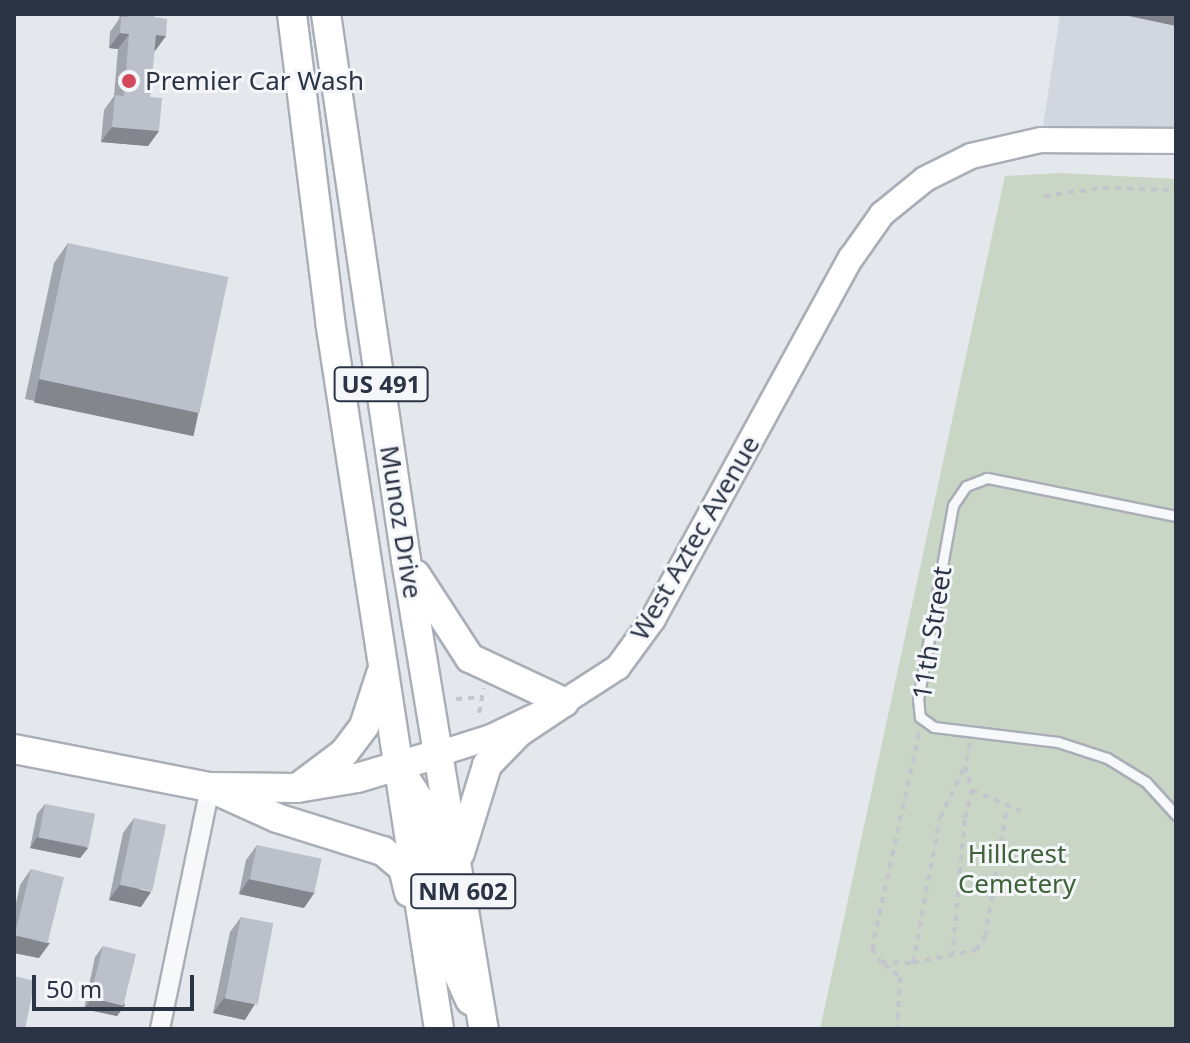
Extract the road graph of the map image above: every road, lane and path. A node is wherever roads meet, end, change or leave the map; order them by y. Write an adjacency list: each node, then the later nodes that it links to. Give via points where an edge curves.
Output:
1 (292, 14): 6 (main road, Munoz Drive / US 491)
2 (326, 14): 8 (main road, Munoz Drive / US 491)
3 (1176, 141): 13 (main road, West Aztec Avenue, via 1041,140 971,156 925,179 882,214 851,258 653,619 618,667)
4 (1176, 190): 5 (path, via 1103,188)
5 (1044, 196)
6 (330, 321): 9 (main road, Munoz Drive / US 491); 18 (main road, via 363,377 413,708)
7 (1176, 516): 15 (lane, 11th Street, via 987,478 966,486 953,505 918,699)
8 (406, 560): 13 (main road, via 470,658); 18 (main road, Munoz Drive / US 491)
9 (382, 670): 20 (main road, Munoz Drive); 22 (main road, US 491, via 364,726 344,753)
10 (491, 676): 11 (path)
11 (478, 697): 12 (path); 14 (path)
12 (456, 699)
13 (564, 702): 18 (main road, West Aztec Avenue, via 491,737); 27 (main road, via 519,732 487,765)
14 (479, 713)
15 (920, 717): 16 (lane, 11th Street, via 934,727); 29 (path, via 916,759 872,948)
16 (972, 733): 19 (path); 26 (lane, 11th Street, via 1058,742 1107,758 1146,782)
17 (14, 749): 21 (main road, West Aztec Avenue)
18 (438, 754): 20 (main road, West Aztec Avenue); 27 (main road, Munoz Drive / NM 602)
19 (965, 766): 23 (path); 30 (path, via 940,818)
20 (398, 768): 22 (main road, West Aztec Avenue); 31 (main road, Munoz Drive / NM 602); 34 (main road, via 429,815 453,963)
21 (210, 787): 22 (main road, West Aztec Avenue); 31 (main road, via 277,818 383,851 403,868); 32 (street)
22 (297, 788)
23 (972, 790): 24 (path); 28 (path)
24 (1007, 807): 25 (path); 28 (path, via 985,937 976,950)
25 (1021, 811)
26 (1176, 815)
27 (458, 862): 34 (main road, Munoz Drive / NM 602)
28 (952, 957): 30 (path)
29 (881, 962): 30 (path); 35 (path, via 900,977)
30 (913, 963)
31 (431, 978): 33 (main road, Munoz Drive / NM 602)
32 (160, 1029)
33 (439, 1029)
34 (484, 1029)
35 (897, 1029)

